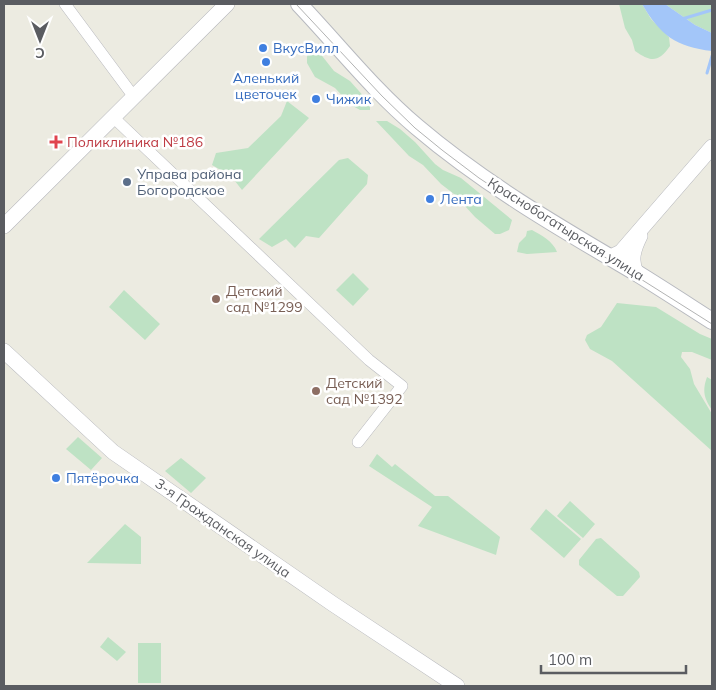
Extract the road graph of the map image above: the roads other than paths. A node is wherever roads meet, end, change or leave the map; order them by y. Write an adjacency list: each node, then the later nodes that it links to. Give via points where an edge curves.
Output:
1 (65, 4): 4 (street)
2 (227, 4): 4 (street)
3 (299, 4): 9 (main road, Краснобогатырская улица, via 416,126 536,214)
4 (134, 97): 5 (street)
5 (114, 118): 8 (street); 13 (street, via 370,360 402,386)
6 (712, 147): 7 (street)
7 (650, 220): 9 (street, via 621,252); 10 (street, via 635,246 632,259)
8 (4, 226)
9 (608, 256): 10 (main road, Краснобогатырская улица)
10 (637, 274): 11 (main road, Краснобогатырская улица)
11 (712, 321)
12 (4, 351): 14 (street, 3-я Гражданская улица, via 113,452)
13 (358, 442)
14 (457, 686)

